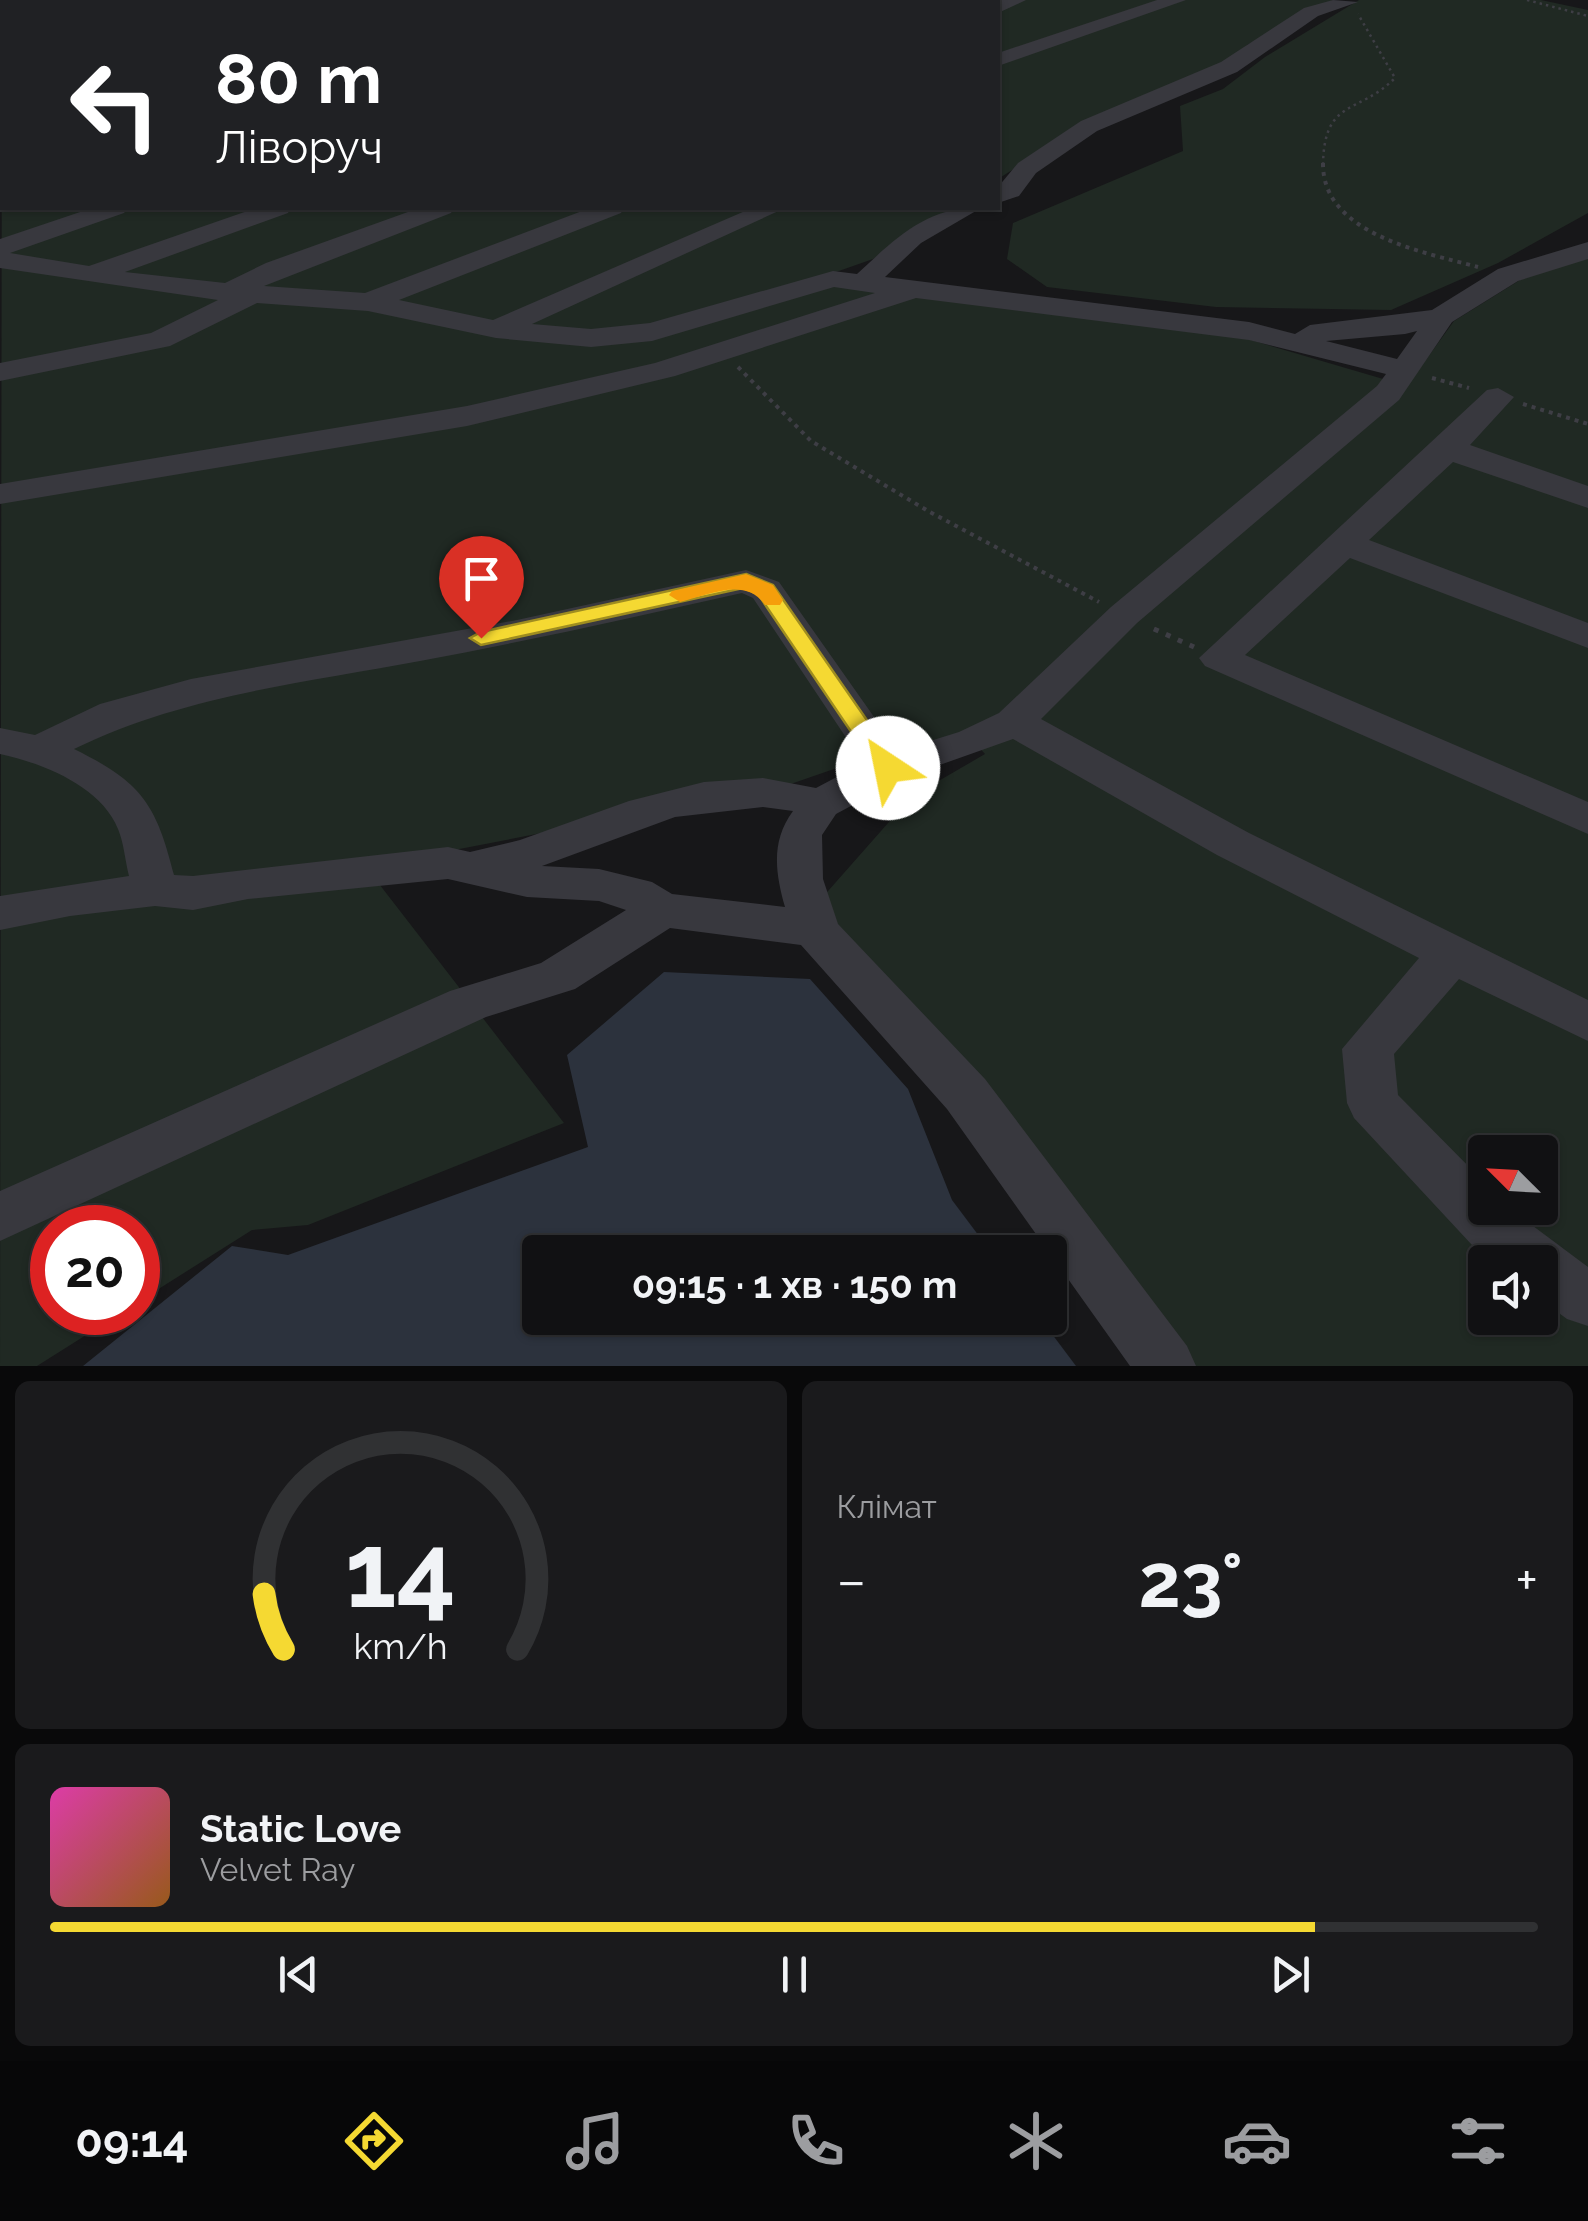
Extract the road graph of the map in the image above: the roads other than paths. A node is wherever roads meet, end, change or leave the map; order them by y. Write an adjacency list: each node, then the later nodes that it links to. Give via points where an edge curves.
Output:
1 (1176, 0): 3 (street)
2 (1348, 2): 4 (street, via 1311,12 1229,67 1090,126)
3 (1000, 59)
4 (1000, 195)
5 (110, 210): 12 (street)
6 (273, 210): 13 (street)
7 (437, 210): 16 (street, via 276,269)
8 (607, 210): 17 (street)
9 (767, 210): 19 (street)
10 (964, 210): 14 (street, via 912,237)
11 (1588, 250): 18 (street, via 1508,275)
12 (1, 258): 13 (street)
13 (87, 276): 16 (street)
14 (864, 282): 15 (street); 19 (street, via 810,283 622,336)
15 (919, 288): 20 (street); 25 (street, via 704,358 467,416)
16 (241, 293): 17 (street); 22 (street, via 160,340)
17 (368, 302): 19 (street)
18 (1442, 316): 20 (street, via 1374,329); 21 (street)
19 (496, 329)
20 (1261, 333): 21 (street)
21 (1405, 370): 29 (street, via 1357,422 1124,615)
22 (0, 372)
23 (1498, 396): 24 (street)
24 (1448, 450): 26 (street); 27 (street)
25 (0, 494)
26 (1588, 498)
27 (1342, 542): 28 (street); 33 (street, via 1219,658)
28 (1588, 636)
29 (1014, 722): 31 (street); 39 (street)
30 (19, 745): 31 (street, via 191,692 517,632 746,581 766,590); 35 (street, via 104,781 140,823)
31 (888, 768): 32 (street)
32 (821, 804): 34 (street, via 798,796 722,794 617,820 536,855); 38 (street, via 800,834 800,879)
33 (1588, 819)
34 (448, 863): 35 (street, via 193,893); 36 (street, via 527,881 599,885 636,894)
35 (155, 890): 37 (street)
36 (662, 910): 38 (street); 41 (street, via 558,976 468,1004)
37 (0, 913)
38 (817, 932): 45 (street, via 966,1094)
39 (1451, 955): 40 (street); 42 (street, via 1368,1050 1374,1103)
40 (1588, 1022)
41 (0, 1217)
42 (1511, 1245)
43 (1558, 1278): 44 (street)
44 (1588, 1300)
45 (1166, 1366)

